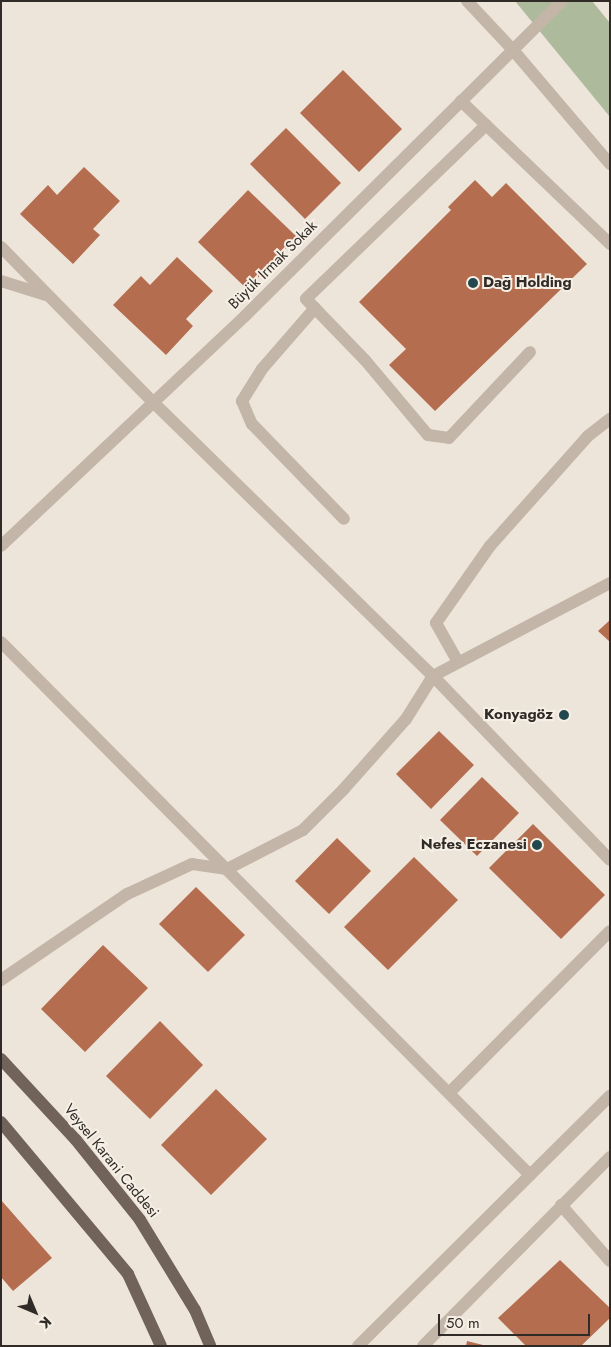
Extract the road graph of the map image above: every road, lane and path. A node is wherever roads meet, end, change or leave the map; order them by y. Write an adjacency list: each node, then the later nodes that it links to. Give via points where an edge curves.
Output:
1 (467, 1): 3 (street)
2 (562, 1): 3 (street, Büyük Irmak Sokak)
3 (513, 50): 4 (street, Büyük Irmak Sokak); 6 (street)
4 (461, 101): 5 (street); 13 (street, Büyük Irmak Sokak, via 245,316)
5 (486, 125): 7 (street); 11 (street, via 306,299)
6 (610, 164)
7 (610, 244)
8 (1, 247): 10 (street)
9 (1, 282): 10 (street)
10 (50, 297): 13 (street)
11 (315, 308): 12 (street, via 365,360 428,436 449,438); 15 (street, via 262,369 242,401 252,424)
12 (530, 352)
13 (153, 402): 16 (street, Büyük Irmak Sokak); 20 (street)
14 (610, 419): 19 (street, via 588,436 490,546 436,623)
15 (344, 519)
16 (1, 546)
17 (610, 583): 19 (street)
18 (1, 642): 22 (street)
19 (458, 662): 20 (street)
20 (433, 676): 21 (street); 22 (street, via 406,719 303,830)
21 (610, 860)
22 (227, 869): 24 (street, via 192,864 127,894); 26 (street)
23 (610, 931): 26 (street)
24 (1, 980)
25 (1, 1059): 34 (main road, Veysel Karani Caddesi, via 76,1140 140,1220 195,1310)
26 (449, 1093): 30 (street)
27 (610, 1096): 30 (street)
28 (1, 1122): 33 (main road, via 128,1274)
29 (610, 1157): 31 (street)
30 (530, 1175): 35 (street)
31 (561, 1205): 32 (street); 36 (street)
32 (610, 1261)
33 (161, 1346)
34 (210, 1346)
35 (358, 1346)
36 (423, 1346)

